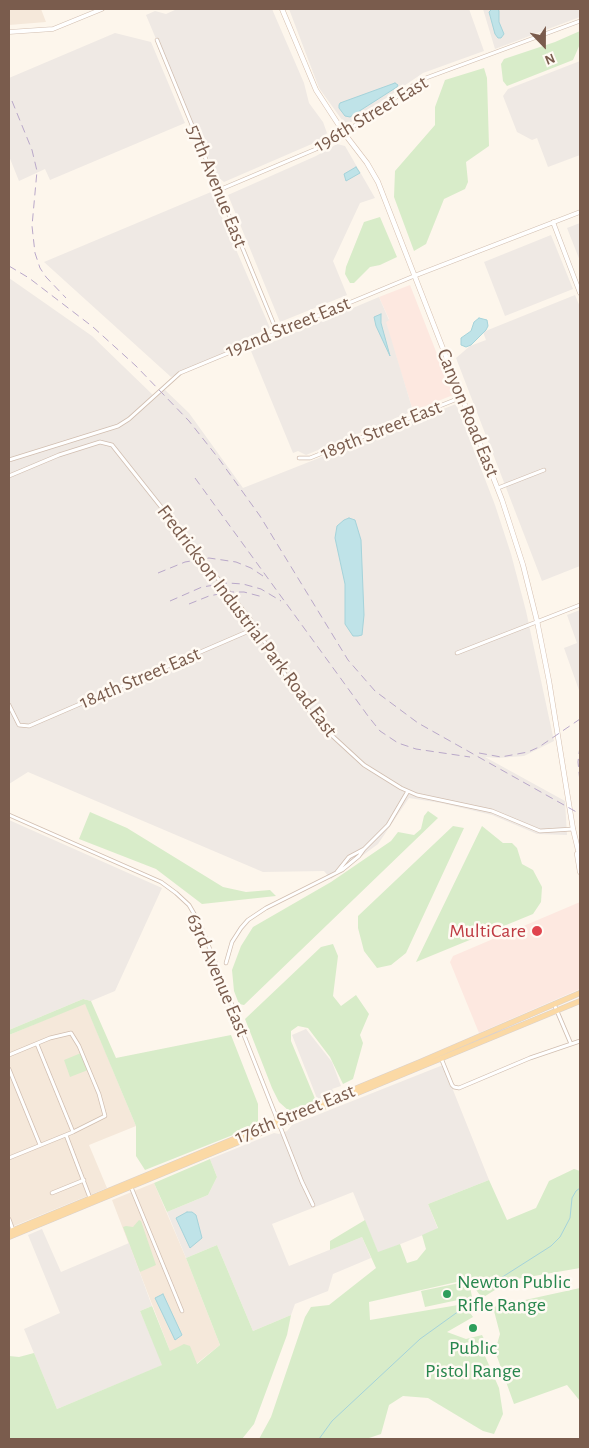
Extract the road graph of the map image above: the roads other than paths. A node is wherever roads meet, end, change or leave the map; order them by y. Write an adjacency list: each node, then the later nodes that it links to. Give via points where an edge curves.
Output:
1 (102, 9): 3 (street)
2 (282, 9): 7 (main road, Canyon Road East, via 312,83)
3 (95, 10): 5 (street, via 53,29)
4 (580, 21): 7 (street, 196th Street East, via 426,78)
5 (9, 32)
6 (157, 40): 8 (street, 57th Avenue East)
7 (344, 133): 8 (street, 196th Street East); 11 (main road, Canyon Road East, via 378,182)
8 (219, 190): 13 (street, 57th Avenue East)
9 (580, 212): 10 (street, 192nd Street East)
10 (553, 222): 11 (street, 192nd Street East); 12 (street)
11 (414, 276): 13 (street, 192nd Street East); 14 (main road, Canyon Road East)
12 (580, 293)
13 (277, 332): 16 (street, 192nd Street East, via 180,373 118,426)
14 (462, 397): 15 (street, 189th Street East, via 310,458); 19 (main road, Canyon Road East)
15 (299, 458)
16 (9, 460)
17 (544, 470): 19 (street)
18 (9, 476): 22 (street, Fredrickson Industrial Park Road East, via 59,455 106,442 115,448)
19 (498, 488): 21 (main road, Canyon Road East)
20 (580, 605): 21 (street)
21 (537, 621): 23 (street); 27 (main road, Canyon Road East)
22 (256, 628): 24 (street, 184th Street East, via 28,726 22,726 15,720); 25 (street, Fredrickson Industrial Park Road East, via 300,697 327,731 364,764)
23 (457, 653)
24 (9, 705)
25 (408, 791): 27 (street, Fredrickson Industrial Park Road East, via 492,811 540,831); 31 (street, via 388,825 359,856 337,872 248,920 232,942)
26 (9, 815): 44 (street, 63rd Avenue East, via 161,882 185,901 200,924)
27 (573, 829): 28 (main road, Canyon Road East)
28 (576, 845): 29 (main road, Canyon Road East); 30 (main road, Canyon Road East)
29 (580, 858)
30 (580, 872)
31 (226, 963)
32 (580, 993): 34 (main road, 176th Street East)
33 (580, 1001): 35 (main road, 176th Street East)
34 (554, 1004): 35 (street); 40 (main road, 176th Street East)
35 (557, 1010): 38 (street); 40 (main road, 176th Street East)
36 (580, 1041): 38 (street)
37 (37, 1044): 39 (street); 45 (street); 45 (street, via 71,1033 99,1094 105,1116)
38 (571, 1044): 40 (street, via 460,1087 454,1087)
39 (9, 1055)
40 (442, 1055): 42 (main road, 176th Street East); 43 (main road, 176th Street East)
41 (9, 1069): 47 (street)
42 (338, 1096): 43 (main road); 44 (main road, 176th Street East)
43 (322, 1108): 44 (main road, 176th Street East)
44 (279, 1123): 49 (main road, 176th Street East); 50 (main road, 176th Street East); 55 (street, 63rd Avenue East)
45 (73, 1132): 46 (street)
46 (66, 1135): 47 (street); 51 (street)
47 (40, 1145): 48 (street)
48 (9, 1158)
49 (166, 1167): 50 (main road); 54 (main road, 176th Street East)
50 (151, 1179): 52 (main road, 176th Street East)
51 (84, 1180): 53 (street); 54 (street)
52 (131, 1187): 58 (main road, 176th Street East); 59 (street)
53 (52, 1192)
54 (90, 1198): 57 (main road, 176th Street East)
55 (313, 1205)
56 (9, 1219): 57 (street)
57 (11, 1231)
58 (9, 1237)
59 (182, 1311)

